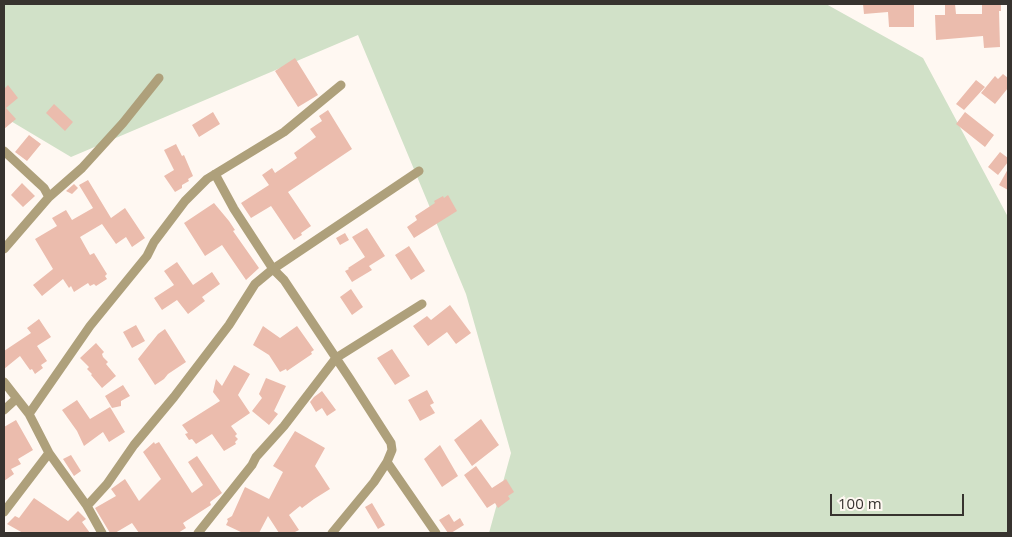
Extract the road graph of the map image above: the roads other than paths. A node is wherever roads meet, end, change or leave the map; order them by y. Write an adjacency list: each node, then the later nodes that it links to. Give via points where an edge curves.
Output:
1 (159, 78): 6 (street, via 124,123)
2 (341, 85): 5 (street, via 284,132)
3 (4, 151): 6 (street, via 44,188)
4 (419, 171): 8 (street)
5 (215, 174): 8 (street); 14 (street, via 185,201 147,256 90,326)
6 (49, 198): 7 (street)
7 (4, 249)
8 (273, 268): 10 (street); 17 (street, via 254,284 229,325)
9 (422, 304): 10 (street)
10 (336, 358): 16 (street, via 390,439 392,450); 21 (street)
11 (4, 382): 12 (street)
12 (16, 399): 13 (street); 14 (street)
13 (4, 410)
14 (29, 414): 15 (street)
15 (49, 453): 17 (street); 18 (street)
16 (388, 462): 19 (street); 22 (street)
17 (87, 506): 20 (street)
18 (4, 512)
19 (432, 532)
20 (102, 533)
21 (198, 533)
22 (332, 533)

